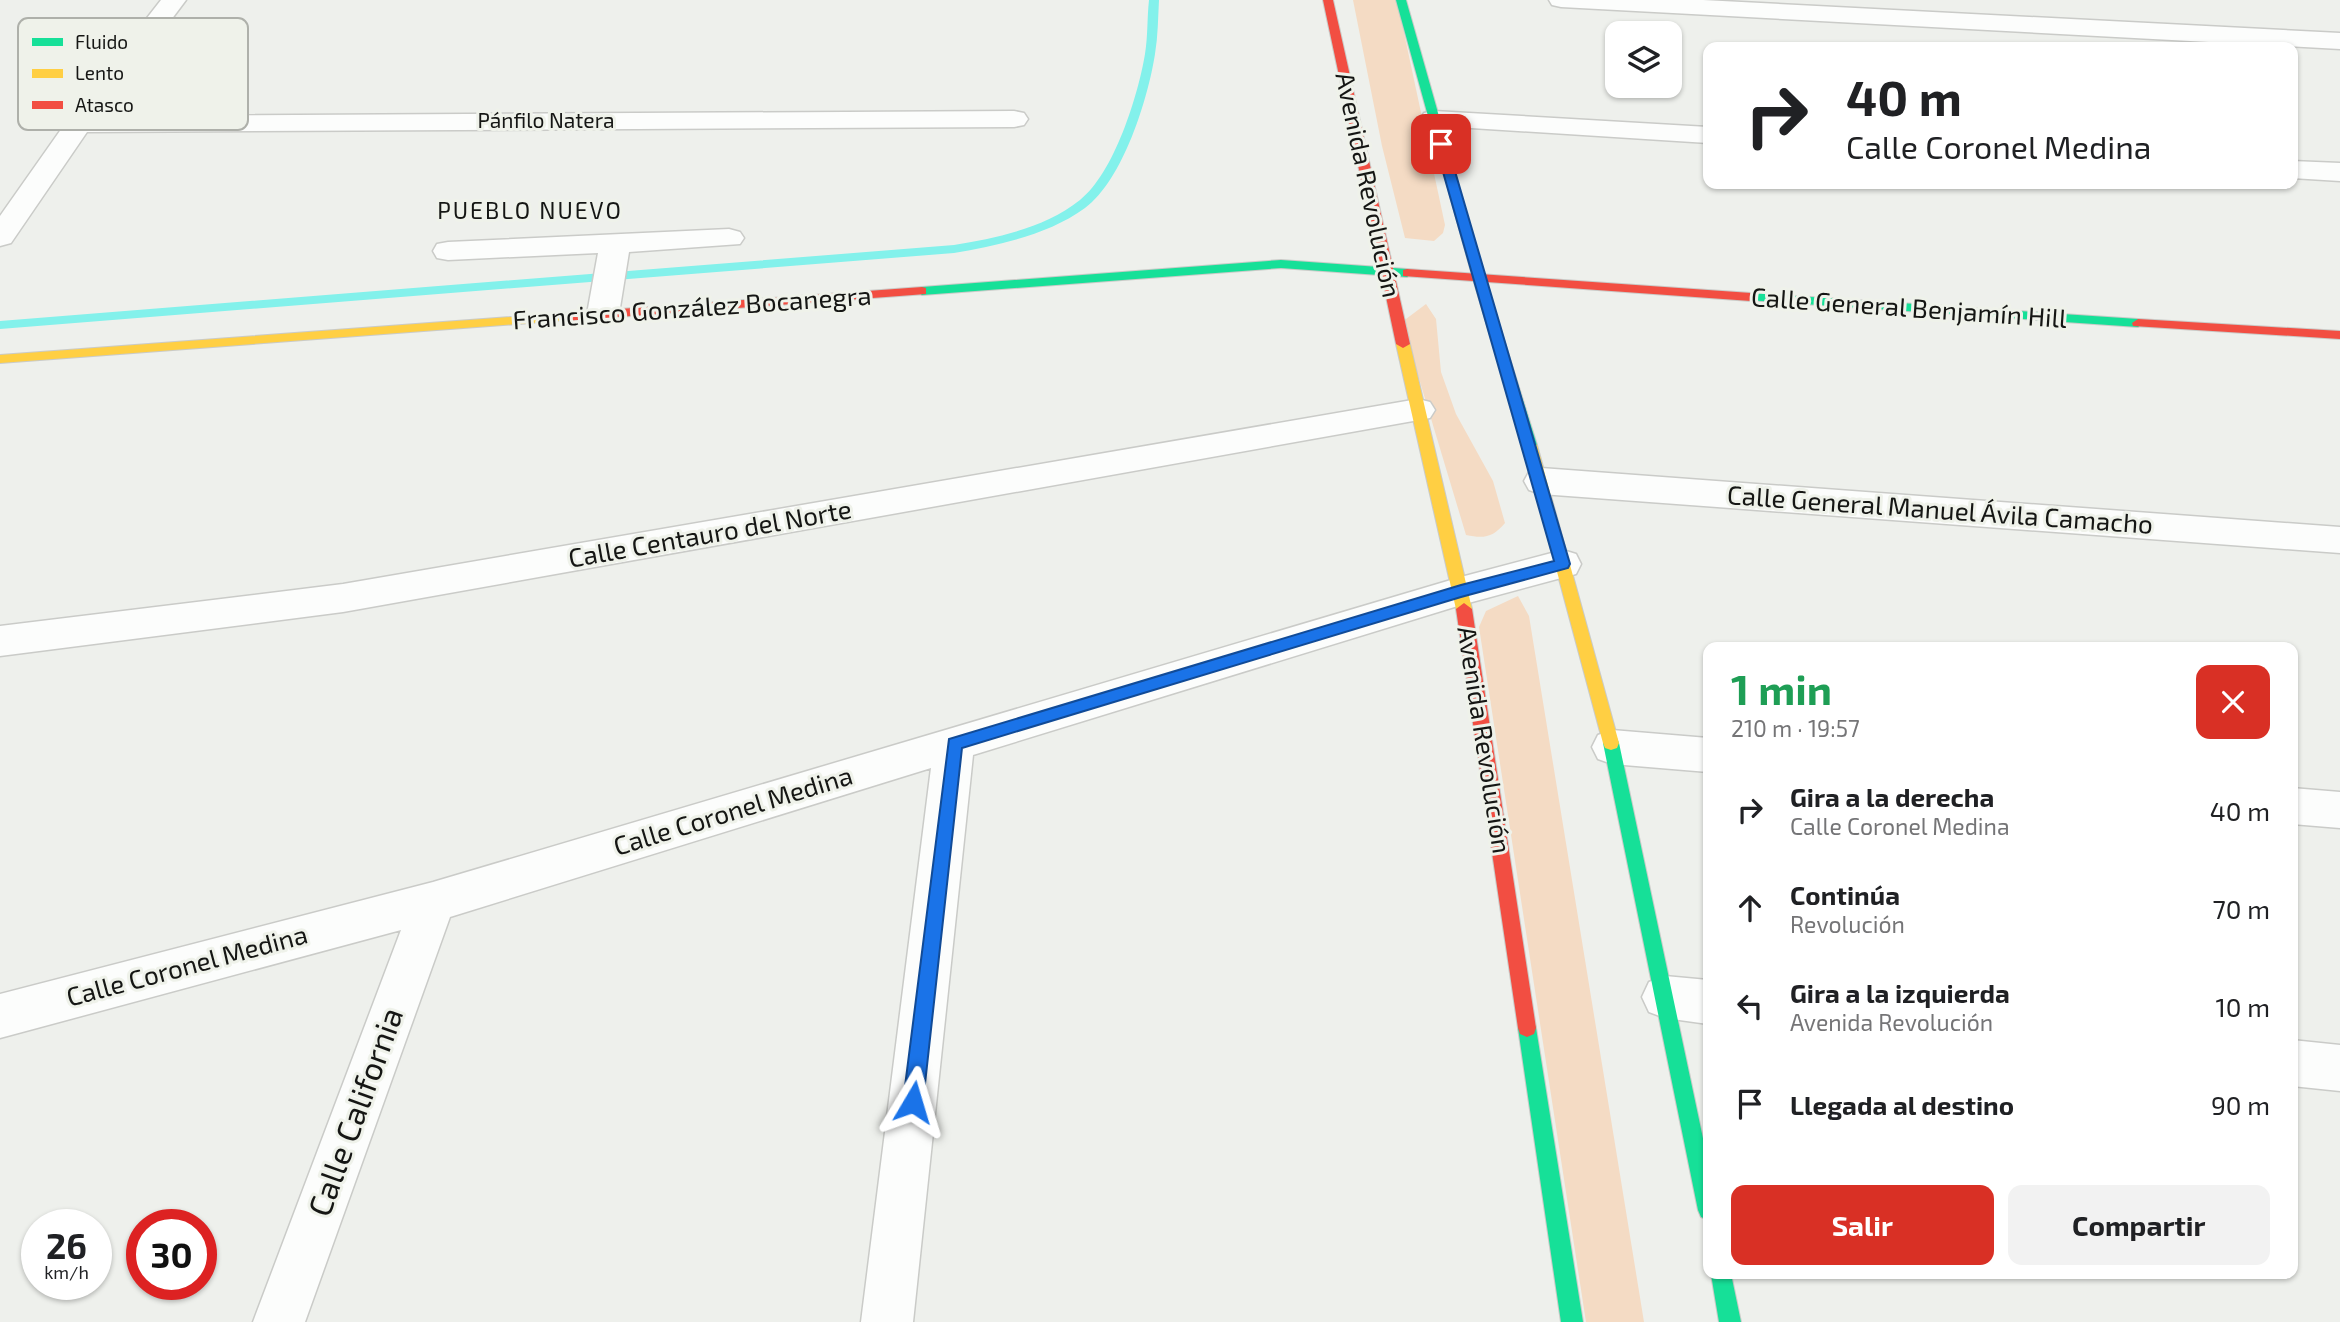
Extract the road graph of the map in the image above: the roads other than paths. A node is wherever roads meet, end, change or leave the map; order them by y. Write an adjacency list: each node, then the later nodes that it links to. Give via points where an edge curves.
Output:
1 (174, 0): 5 (street)
2 (1328, 0): 18 (street, Avenida Revolución)
3 (1401, 0): 8 (street)
4 (1561, 0): 6 (street)
5 (160, 18)
6 (2340, 41)
7 (1014, 118): 9 (street, Pánfilo Natera)
8 (1434, 119): 11 (street); 19 (street)
9 (248, 123)
10 (75, 130): 14 (street)
11 (1703, 135)
12 (2298, 169): 13 (street)
13 (2340, 172)
14 (0, 237)
15 (729, 238): 16 (street)
16 (615, 243): 17 (street); 20 (street)
17 (448, 251)
18 (1385, 269): 19 (street, Francisco González Bocanegra); 20 (street, Francisco González Bocanegra, via 1281,264); 23 (street, Avenida Revolución)
19 (1479, 279): 21 (street, Calle General Benjamín Hill); 24 (street)
20 (603, 314): 22 (street, Francisco González Bocanegra)
21 (2340, 335)
22 (0, 359)
23 (1418, 410): 27 (street, Avenida Revolución); 28 (street, Calle Centauro del Norte, via 343,598)
24 (1541, 481): 25 (street, Calle General Manuel Ávila Camacho); 26 (street)
25 (2340, 540)
26 (1563, 564): 27 (street, Calle Coronel Medina); 30 (street)
27 (1461, 591): 29 (street, Calle Coronel Medina); 43 (street, Avenida Revolución)
28 (0, 641)
29 (954, 744): 34 (street, Calle Coronel Medina); 42 (street)
30 (1612, 747): 31 (street); 35 (street)
31 (1703, 755)
32 (2298, 806): 33 (street)
33 (2340, 810)
34 (433, 902): 36 (street, Calle Coronel Medina); 41 (street, Calle California)
35 (1687, 999): 39 (street)
36 (0, 1016)
37 (2298, 1064): 38 (street)
38 (2340, 1068)
39 (1703, 1160)
40 (1722, 1279): 44 (street)
41 (279, 1322)
42 (887, 1322)
43 (1573, 1322)
44 (1730, 1322)

